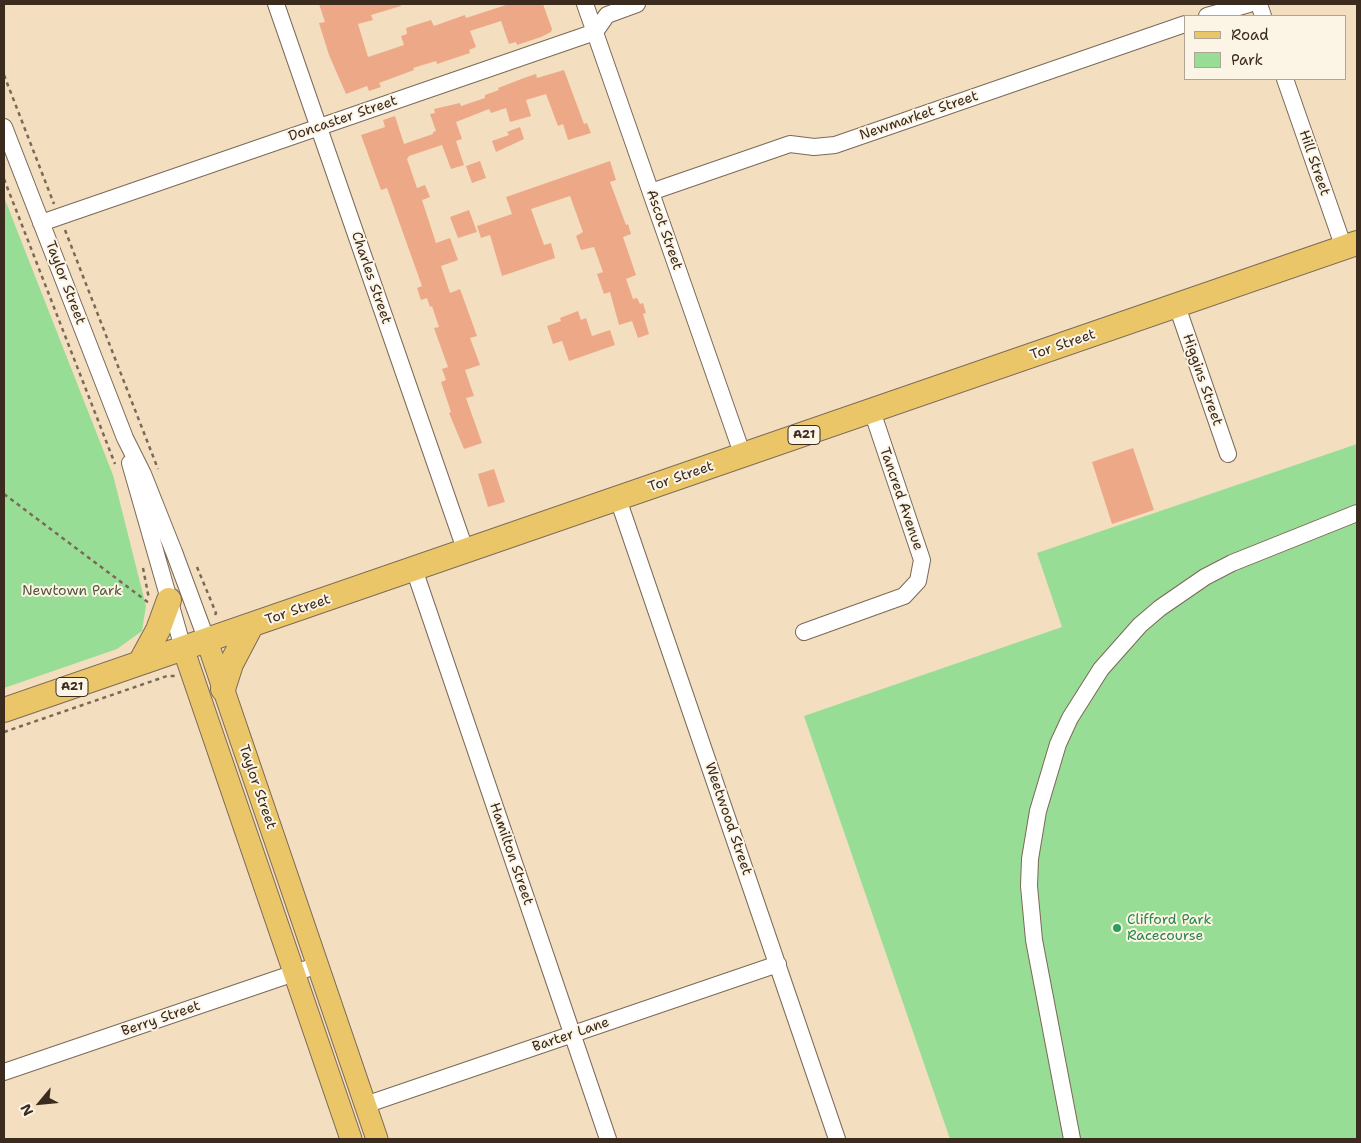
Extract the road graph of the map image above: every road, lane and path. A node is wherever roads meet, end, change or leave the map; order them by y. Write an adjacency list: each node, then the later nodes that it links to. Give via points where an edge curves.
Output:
1 (276, 4): 11 (street, Charles Street)
2 (585, 4): 7 (street, Ascot Street)
3 (637, 4): 7 (street, via 607,15)
4 (1249, 4): 5 (street)
5 (1210, 15)
6 (1184, 24): 13 (street, Newmarket Street, via 835,145 790,144)
7 (595, 32): 11 (street, Doncaster Street); 13 (street, Ascot Street)
8 (4, 75): 14 (path)
9 (1285, 80): 16 (street, Hill Street)
10 (4, 127): 15 (street, Taylor Street)
11 (318, 127): 14 (street, Doncaster Street); 27 (street, Charles Street)
12 (4, 179): 23 (path)
13 (651, 192): 21 (street, Ascot Street)
14 (60, 217): 15 (street, Doncaster Street); 22 (path)
15 (41, 223): 19 (street, Taylor Street)
16 (1350, 246): 17 (highway, Tor Street / A21)
17 (1177, 306): 18 (highway, Tor Street / A21); 20 (street, Higgins Street)
18 (872, 411): 21 (highway, Tor Street / A21); 34 (street, Tancred Avenue, via 922,560 918,581 904,596)
19 (125, 438): 31 (street, Taylor Street, via 133,478); 35 (street, Taylor Street, via 143,474)
20 (1228, 454)
21 (743, 456): 25 (highway, Tor Street / A21)
22 (159, 470)
23 (118, 471)
24 (4, 494): 29 (path, via 150,604)
25 (618, 499): 27 (highway, Tor Street / A21); 42 (street, Weetwood Street)
26 (1357, 513): 52 (street, via 1232,563 1179,593 1119,647 1085,693 1066,727 1038,811 1029,886 1034,940)
27 (466, 552): 30 (highway, Tor Street / A21)
28 (194, 562): 32 (path, via 216,613)
29 (143, 564)
30 (414, 569): 33 (highway, Tor Street / A21); 45 (street, Hamilton Street)
31 (168, 600): 36 (street, Taylor Street); 37 (highway, via 158,630)
32 (214, 618)
33 (251, 626): 35 (highway, Tor Street / A21); 39 (highway, via 231,664)
34 (804, 632)
35 (207, 641): 36 (highway, Tor Street / A21); 39 (main road, Taylor Street)
36 (184, 648): 37 (highway, Tor Street / A21); 44 (main road, Taylor Street)
37 (140, 663): 40 (highway, Tor Street / A21)
38 (176, 676): 41 (path, via 167,676)
39 (223, 689): 43 (main road, Taylor Street)
40 (4, 710)
41 (4, 732)
42 (778, 964): 45 (street, Barter Lane); 51 (street, Weetwood Street)
43 (318, 965): 44 (street, Berry Street); 47 (main road, Taylor Street)
44 (295, 973): 46 (street, Berry Street); 48 (main road, Taylor Street)
45 (572, 1034): 47 (street, Barter Lane); 50 (street, Hamilton Street)
46 (4, 1072)
47 (365, 1105): 49 (main road, Taylor Street)
48 (351, 1139)
49 (377, 1139)
50 (608, 1139)
51 (837, 1139)
52 (1072, 1139)

